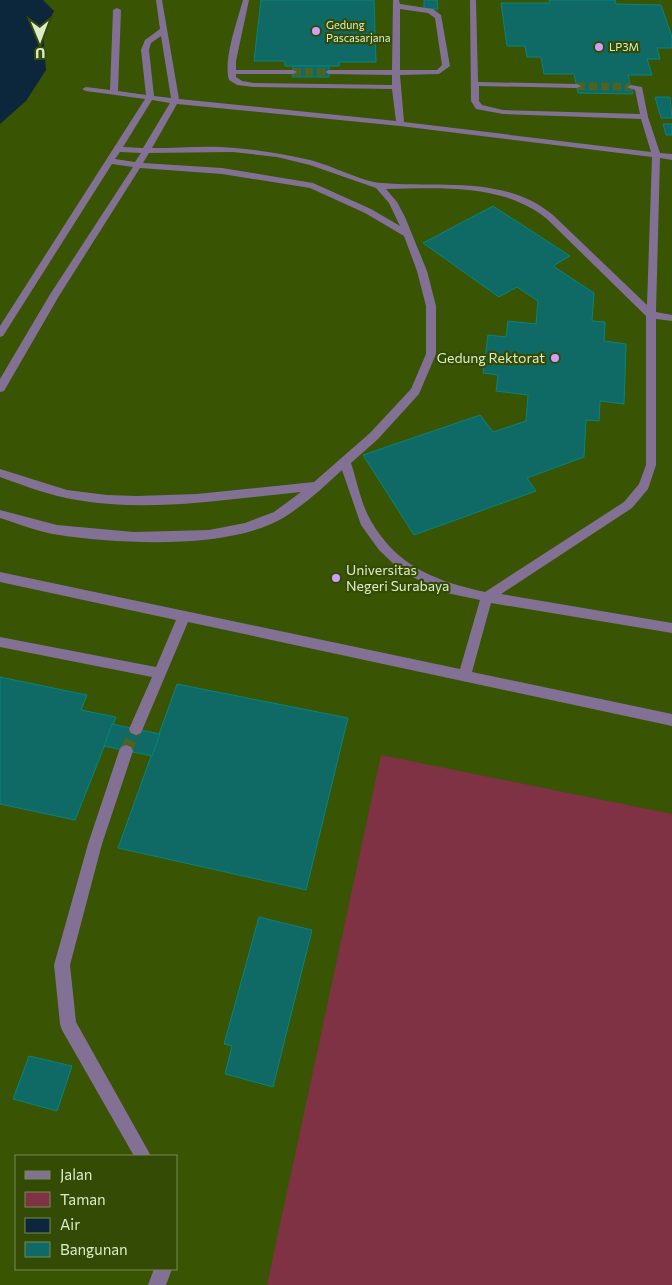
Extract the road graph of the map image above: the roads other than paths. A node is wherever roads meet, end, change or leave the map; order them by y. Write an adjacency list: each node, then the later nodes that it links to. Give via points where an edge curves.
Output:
1 (159, 0): 6 (lane)
2 (246, 0): 7 (lane)
3 (473, 0): 11 (lane)
4 (396, 3): 10 (lane); 10 (lane, via 430,11 438,17 446,66 439,72)
5 (117, 10): 16 (lane)
6 (164, 30): 17 (lane, via 148,42 145,50); 18 (lane)
7 (231, 72): 8 (lane); 13 (lane, via 232,78 240,83 254,85)
8 (293, 72)
9 (329, 72): 10 (lane)
10 (396, 74): 13 (lane)
11 (476, 84): 12 (lane); 19 (lane, via 475,101 479,107 488,110)
12 (577, 86)
13 (396, 87): 20 (lane)
14 (631, 87): 19 (lane, via 639,89)
15 (86, 89): 16 (lane)
16 (114, 92): 17 (lane)
17 (150, 98): 18 (lane); 21 (lane)
18 (175, 101): 20 (lane); 22 (lane)
19 (644, 117): 23 (lane)
20 (400, 124): 23 (lane)
21 (118, 148): 22 (lane); 25 (lane)
22 (145, 152): 26 (lane); 27 (lane, via 232,150 277,155 312,163)
23 (656, 155): 24 (lane); 29 (lane)
24 (672, 157)
25 (110, 161): 26 (lane); 31 (lane)
26 (138, 165): 28 (lane, via 229,172 313,186 368,211); 32 (lane)
27 (379, 186): 28 (lane, via 393,202); 29 (lane, via 467,189 504,194 532,204 550,217)
28 (407, 234): 33 (lane, via 422,271 431,306 431,354 415,391 374,436)
29 (651, 316): 30 (lane); 38 (lane, via 651,465 644,486 628,505)
30 (672, 318)
31 (0, 334)
32 (0, 388)
33 (344, 462): 35 (lane); 38 (lane, via 365,522 382,547 406,568 446,588)
34 (0, 473): 35 (lane, via 75,495 97,498 164,500)
35 (317, 486): 36 (lane, via 278,515 246,528 209,535 134,537 57,530)
36 (0, 514)
37 (0, 577): 39 (lane)
38 (487, 597): 40 (lane); 43 (lane)
39 (184, 616): 42 (lane); 43 (lane)
40 (672, 628)
41 (0, 642): 42 (lane)
42 (158, 673): 45 (lane)
43 (465, 675): 44 (lane)
44 (672, 720)
45 (136, 729)
46 (126, 751): 47 (lane, via 95,844 62,965 68,1024)
47 (142, 1155)
48 (163, 1270): 49 (lane)
49 (157, 1285)

